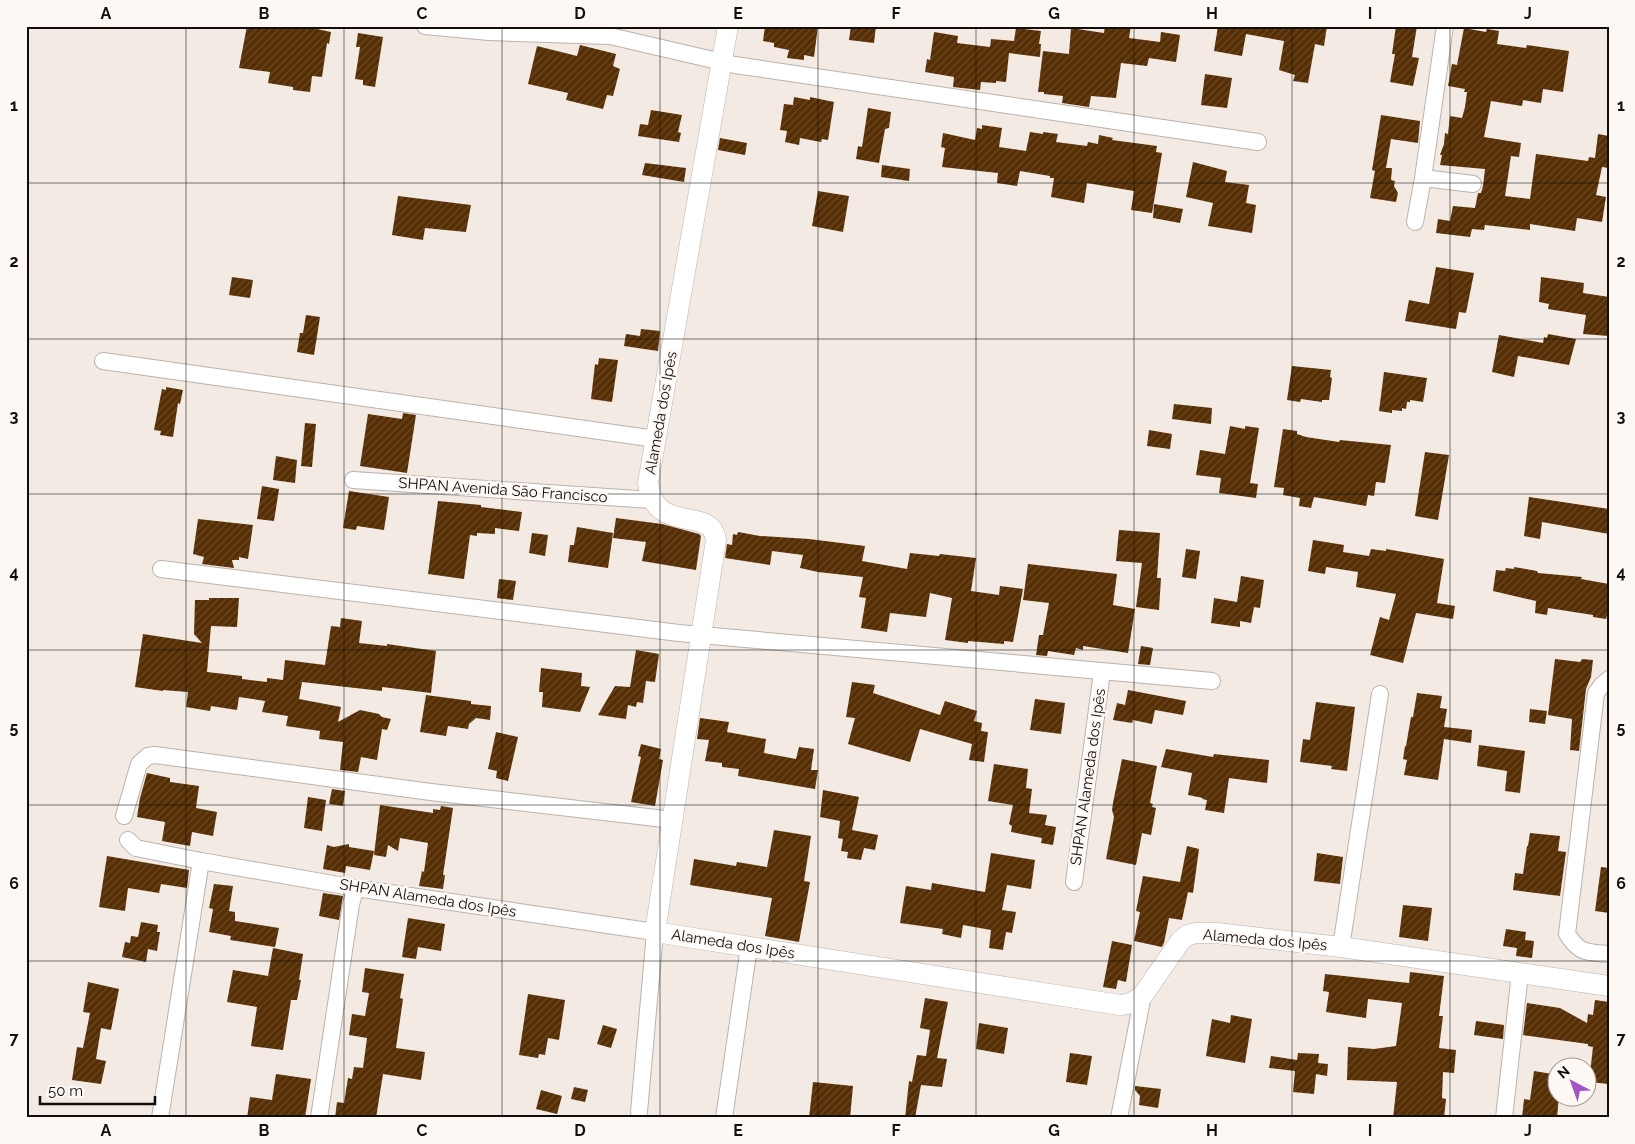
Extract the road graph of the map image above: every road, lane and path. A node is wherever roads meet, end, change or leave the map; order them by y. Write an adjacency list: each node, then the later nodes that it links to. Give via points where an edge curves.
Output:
1 (425, 26): 4 (street, via 610,36)
2 (728, 26): 4 (street, Alameda dos Ipês)
3 (1445, 26): 6 (street)
4 (722, 63): 5 (street); 10 (street, Alameda dos Ipês)
5 (1258, 142)
6 (1423, 178): 7 (street); 8 (street)
7 (1473, 184)
8 (1415, 222)
9 (103, 361): 10 (street)
10 (656, 438): 12 (street, Alameda dos Ipês, via 648,483)
11 (353, 480): 12 (street, SHPAN Avenida São Francisco)
12 (652, 500): 14 (street, Alameda dos Ipês, via 663,512 706,524 715,535)
13 (161, 569): 14 (street)
14 (701, 635): 15 (street); 20 (street, Alameda dos Ipês)
15 (1102, 672): 17 (street); 23 (street, SHPAN Alameda dos Ipês)
16 (1609, 679): 28 (street, via 1596,693 1566,934 1582,951)
17 (1212, 681)
18 (1380, 694): 27 (street)
19 (124, 816): 20 (street, via 138,764 148,756 155,756)
20 (673, 820): 25 (street, Alameda dos Ipês)
21 (128, 840): 22 (street, SHPAN Alameda dos Ipês, via 136,848)
22 (202, 861): 24 (street, SHPAN Alameda dos Ipês); 33 (street)
23 (1074, 882)
24 (356, 888): 25 (street, SHPAN Alameda dos Ipês); 34 (street)
25 (655, 932): 26 (street, Alameda dos Ipês); 32 (street)
26 (750, 947): 31 (street, Alameda dos Ipês, via 1105,1004 1127,1005); 35 (street)
27 (1341, 947): 29 (street, Alameda dos Ipês); 31 (street, Alameda dos Ipês, via 1193,933 1178,944)
28 (1609, 954)
29 (1520, 973): 30 (street, Alameda dos Ipês); 37 (street)
30 (1609, 986)
31 (1143, 995): 36 (street)
32 (639, 1112)
33 (160, 1118)
34 (319, 1118)
35 (724, 1118)
36 (1120, 1118)
37 (1504, 1118)

